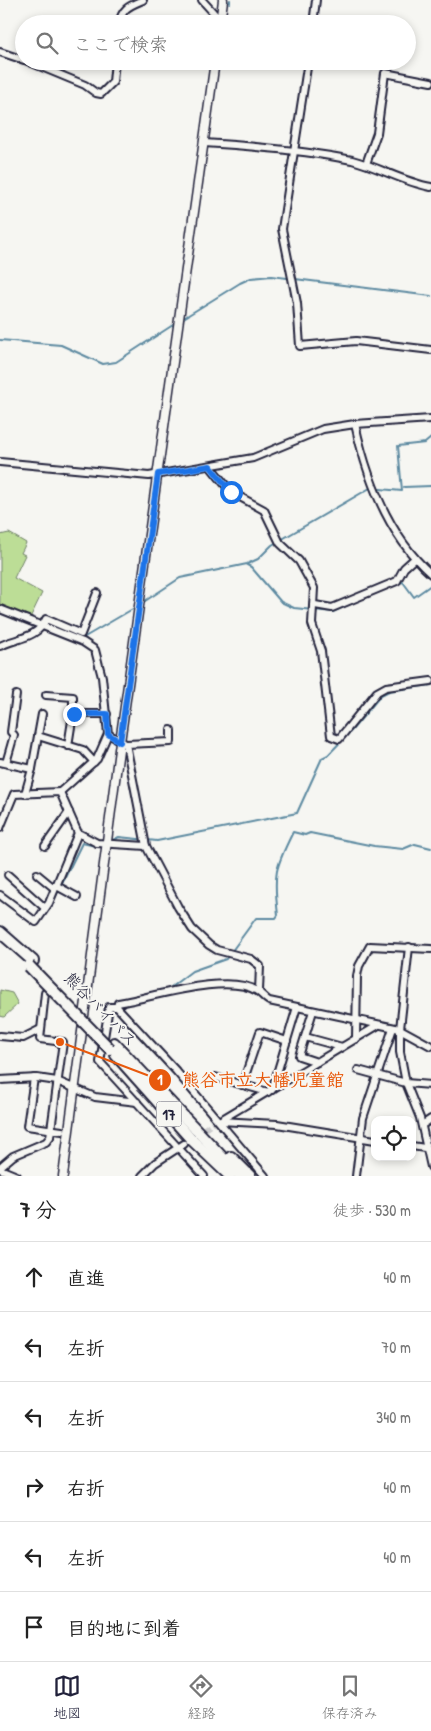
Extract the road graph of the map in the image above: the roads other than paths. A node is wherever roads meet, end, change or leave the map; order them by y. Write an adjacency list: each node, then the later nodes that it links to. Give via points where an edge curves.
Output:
1 (143, 0): 5 (street, via 125,8)
2 (202, 0): 6 (street)
3 (223, 0): 7 (street)
4 (316, 0): 8 (street)
5 (120, 15)
6 (214, 15)
7 (221, 15)
8 (314, 15)
9 (0, 52): 10 (street)
10 (15, 57)
11 (48, 70): 12 (street, via 101,94 113,82)
12 (114, 70)
13 (214, 70): 16 (street)
14 (307, 70): 17 (street)
15 (431, 82): 18 (street, via 385,73 377,133)
16 (204, 143): 17 (street); 25 (street)
17 (295, 152): 18 (street); 20 (street, via 282,229 297,303 300,346 356,341)
18 (366, 164): 19 (street)
19 (431, 187)
20 (431, 350)
21 (431, 419): 22 (street)
22 (355, 424): 24 (street, via 323,429 253,458); 26 (street, via 373,484 393,528)
23 (0, 462): 25 (street, via 132,475)
24 (210, 466): 25 (street); 30 (street, via 231,492 260,506 279,541 306,572 314,588)
25 (158, 474): 42 (street)
26 (414, 559): 27 (street); 30 (street, via 396,581 332,608)
27 (431, 574)
28 (97, 593): 31 (street, via 81,634 46,618)
29 (0, 609): 31 (street)
30 (314, 609): 33 (street, via 312,624 321,651 331,736 339,739 377,692 386,687)
31 (43, 626): 32 (street, via 27,638); 38 (street, via 95,650)
32 (0, 646)
33 (431, 681)
34 (16, 695): 44 (street, via 11,732 14,735)
35 (46, 695): 37 (street, via 73,697)
36 (42, 714): 41 (street)
37 (74, 714): 38 (street); 43 (street)
38 (107, 714): 40 (street)
39 (171, 730): 42 (street, via 171,742)
40 (108, 734): 42 (street); 45 (street)
41 (38, 736): 43 (street); 46 (street)
42 (123, 743): 52 (street); 53 (street)
43 (68, 746): 45 (street, via 83,750)
44 (3, 762): 46 (street)
45 (94, 762): 47 (street)
46 (32, 769): 48 (street)
47 (60, 792): 48 (street); 49 (street)
48 (25, 794): 50 (street, via 14,794)
49 (69, 812): 51 (street); 54 (street)
50 (0, 828)
51 (78, 834): 52 (street); 57 (street)
52 (105, 844): 53 (street); 92 (street)
53 (146, 844): 66 (street, via 192,929 209,945 251,959 260,966)
54 (45, 846)
55 (37, 874): 57 (street)
56 (8, 876): 60 (street)
57 (55, 886): 59 (street); 60 (street)
58 (0, 895): 60 (street, via 36,922)
59 (77, 896)
60 (45, 908)
61 (0, 932): 65 (highway, 熊谷バイパス / 17)
62 (0, 940): 65 (highway, 熊谷バイパス / 17)
63 (409, 948): 64 (street); 71 (street, via 370,946 359,966); 74 (street)
64 (431, 948)
65 (31, 963): 79 (highway, 熊谷バイパス / 17, bridge)
66 (259, 991): 68 (street, via 221,985 190,987 118,1003); 69 (street, via 269,1001)
67 (45, 993): 73 (street)
68 (117, 1007): 94 (street, via 109,1007 100,1062); 97 (street)
69 (297, 1008): 70 (street); 78 (street)
70 (313, 1011): 71 (street); 76 (street)
71 (355, 1021): 72 (street); 77 (street)
72 (377, 1026): 74 (street); 77 (street)
73 (41, 1029): 75 (street, via 22,1038); 88 (street, via 40,1039 63,1042)
74 (397, 1029): 80 (street); 84 (street); 89 (street)
75 (0, 1036)
76 (305, 1037): 81 (street); 82 (street, via 299,1056)
77 (356, 1038): 81 (street)
78 (287, 1041): 90 (street, via 260,1032); 93 (street)
79 (112, 1046): 95 (highway, 熊谷バイパス / 17); 103 (highway, 熊谷バイパス / 17)
80 (431, 1046)
81 (342, 1047): 82 (street)
82 (317, 1062): 93 (street)
83 (358, 1070): 84 (street)
84 (378, 1074): 89 (street); 101 (street, via 363,1118)
85 (216, 1077): 90 (street)
86 (34, 1078): 87 (street); 88 (street); 99 (street, via 27,1126)
87 (0, 1080)
88 (57, 1081): 92 (street); 99 (street)
89 (406, 1083): 91 (street); 98 (street)
90 (242, 1085): 93 (street)
91 (431, 1085)
92 (74, 1088): 94 (street, via 95,1097); 109 (street)
93 (270, 1091): 97 (street)
94 (137, 1102): 103 (street)
95 (168, 1102): 115 (highway, 熊谷バイパス / 17); 116 (highway, 17)
96 (431, 1119): 98 (street)
97 (218, 1121): 101 (street, via 277,1124); 117 (street)
98 (422, 1126): 104 (street)
99 (52, 1129): 100 (street); 107 (street, via 46,1142 13,1156)
100 (62, 1131)
101 (360, 1138): 102 (street); 118 (street)
102 (371, 1139)
103 (184, 1143): 105 (street); 110 (street); 113 (highway, 17); 114 (highway, 熊谷バイパス / 17)
104 (428, 1148): 106 (street)
105 (196, 1167): 111 (street); 112 (street)
106 (431, 1167)
107 (0, 1168): 108 (street)
108 (17, 1176)
109 (63, 1176)
110 (142, 1176)
111 (195, 1176)
112 (204, 1176)
113 (222, 1176)
114 (230, 1176)
115 (240, 1176)
116 (250, 1176)
117 (265, 1176)
118 (356, 1176)

